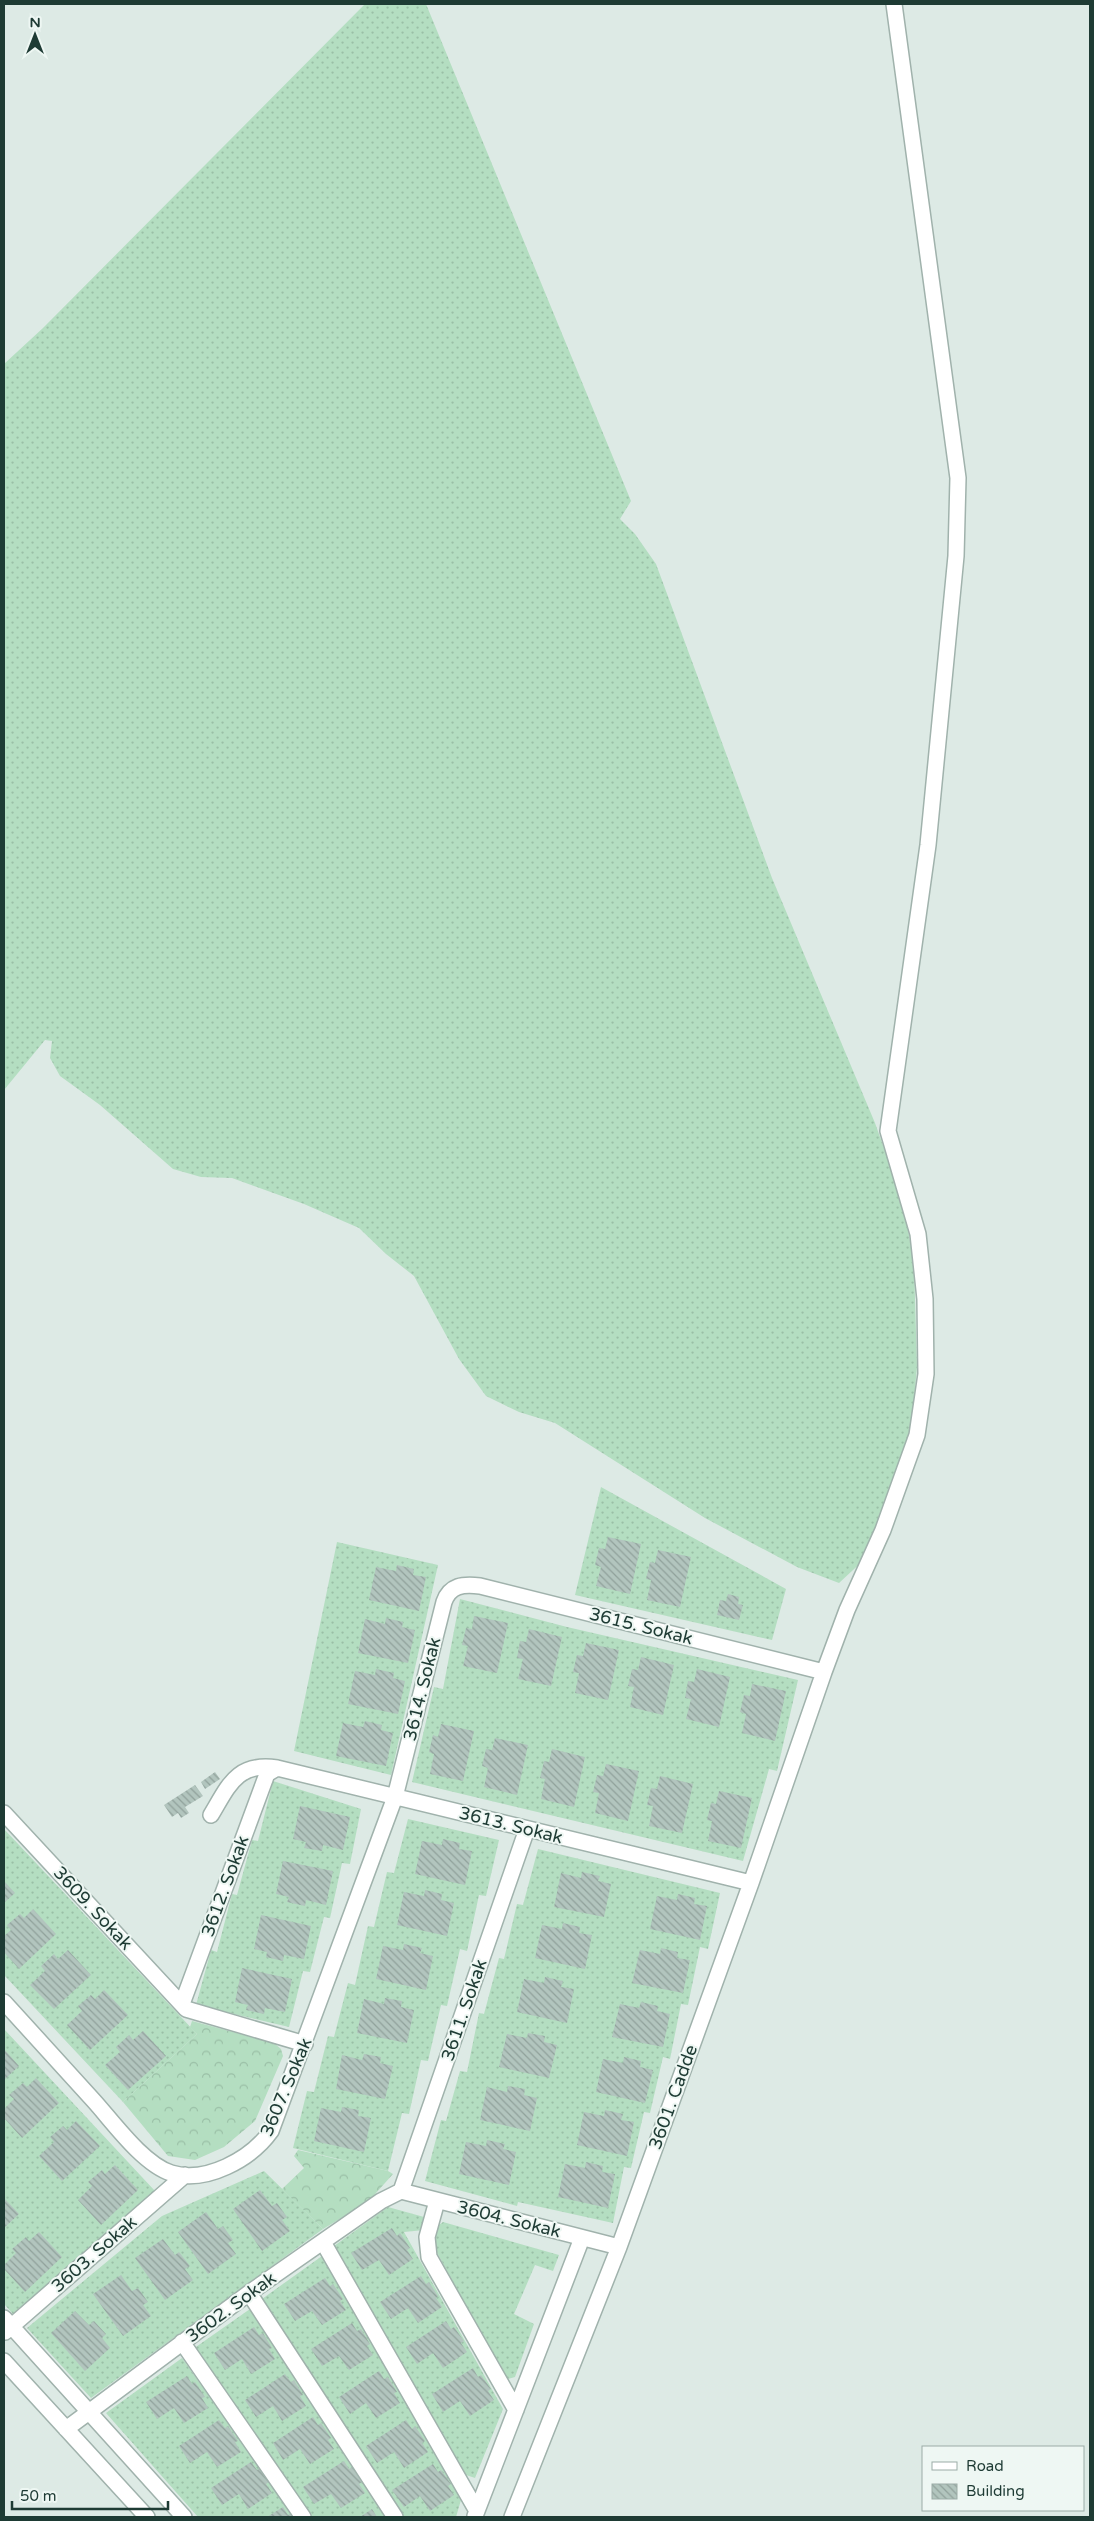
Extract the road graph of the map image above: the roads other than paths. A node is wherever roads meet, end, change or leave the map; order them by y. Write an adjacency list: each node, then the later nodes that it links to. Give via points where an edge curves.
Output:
1 (894, 4): 3 (street, 3601. Cadde, via 958,478 956,556 928,845 888,1131 918,1234 925,1299 926,1374 917,1435 902,1482)
2 (458, 1586): 3 (street, 3615. Sokak, via 480,1586); 5 (street, 3614. Sokak, via 451,1589 444,1602)
3 (824, 1672): 9 (street, 3601. Cadde)
4 (274, 1769): 5 (street, 3613. Sokak); 7 (street, 3613. Sokak, via 262,1766 246,1770 231,1782); 11 (street, 3612. Sokak, via 265,1779)
5 (395, 1797): 8 (street, 3613. Sokak); 12 (street, 3607. Sokak)
6 (4, 1813): 11 (street, 3609. Sokak)
7 (211, 1815)
8 (527, 1829): 9 (street, 3613. Sokak); 14 (street, 3611. Sokak)
9 (751, 1883): 18 (street, 3601. Cadde)
10 (4, 2002): 13 (street, 3607. Sokak, via 143,2154 157,2166)
11 (182, 2004): 12 (street, via 186,2009)
12 (304, 2044): 13 (street, 3607. Sokak, via 271,2132 262,2143 243,2158 220,2168)
13 (185, 2175): 20 (street, 3603. Sokak)
14 (401, 2191): 15 (street, 3604. Sokak); 17 (street, 3602. Sokak, via 381,2201)
15 (437, 2201): 16 (street, 3604. Sokak); 23 (street, via 427,2237 429,2257)
16 (582, 2238): 18 (street, 3604. Sokak); 23 (street)
17 (323, 2242): 19 (street, 3602. Sokak); 26 (street)
18 (618, 2247): 31 (street, 3601. Cadde)
19 (248, 2293): 21 (street, 3602. Sokak); 30 (street)
20 (6, 2326): 24 (street)
21 (182, 2342): 24 (street, 3602. Sokak); 29 (street)
22 (4, 2361): 25 (street)
23 (516, 2410): 26 (street)
24 (89, 2411): 25 (street, 3602. Sokak); 28 (street)
25 (66, 2428): 27 (street)
26 (475, 2514)
27 (147, 2517)
28 (184, 2517)
29 (303, 2517)
30 (395, 2517)
31 (512, 2517)

